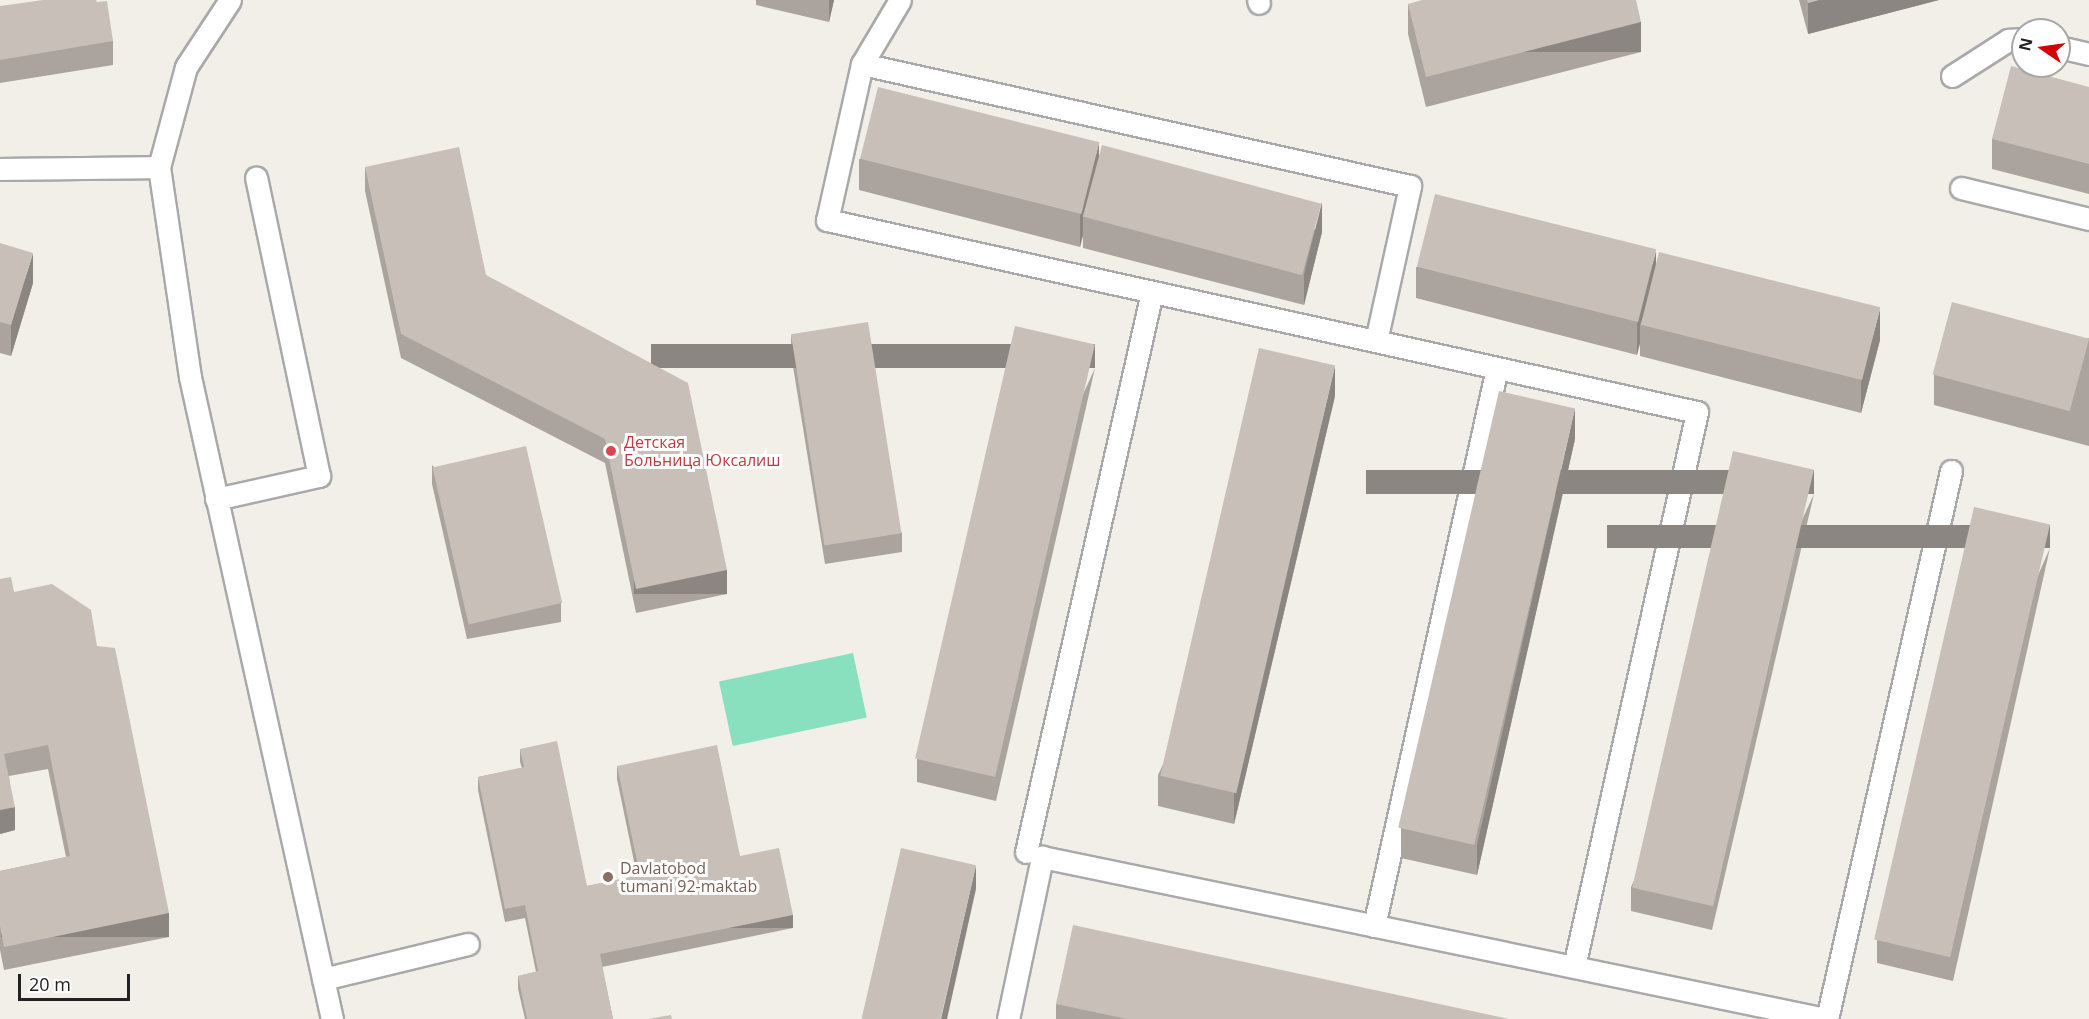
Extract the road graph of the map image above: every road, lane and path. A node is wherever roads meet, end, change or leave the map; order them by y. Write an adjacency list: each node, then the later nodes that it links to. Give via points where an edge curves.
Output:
1 (230, 0): 8 (lane, via 186,66)
2 (900, 0): 6 (lane)
3 (2011, 40): 7 (lane)
4 (2071, 50): 5 (lane)
5 (2089, 54)
6 (862, 64): 13 (lane, via 827,220); 14 (lane, via 1410,186)
7 (1952, 76)
8 (159, 166): 9 (lane); 17 (lane, via 190,377)
9 (0, 170)
10 (256, 178): 17 (lane, via 319,476)
11 (1961, 188): 12 (lane)
12 (2089, 219)
13 (1152, 292): 14 (lane); 18 (lane)
14 (1376, 341): 15 (lane)
15 (1497, 368): 19 (lane); 21 (lane, via 1697,412)
16 (1951, 471): 25 (lane)
17 (216, 498): 22 (lane)
18 (1026, 852)
19 (1374, 926): 21 (lane); 24 (lane, via 1042,857)
20 (468, 944): 22 (lane)
21 (1574, 967): 25 (lane)
22 (323, 979): 23 (lane)
23 (332, 1019)
24 (1008, 1019)
25 (1826, 1019)

